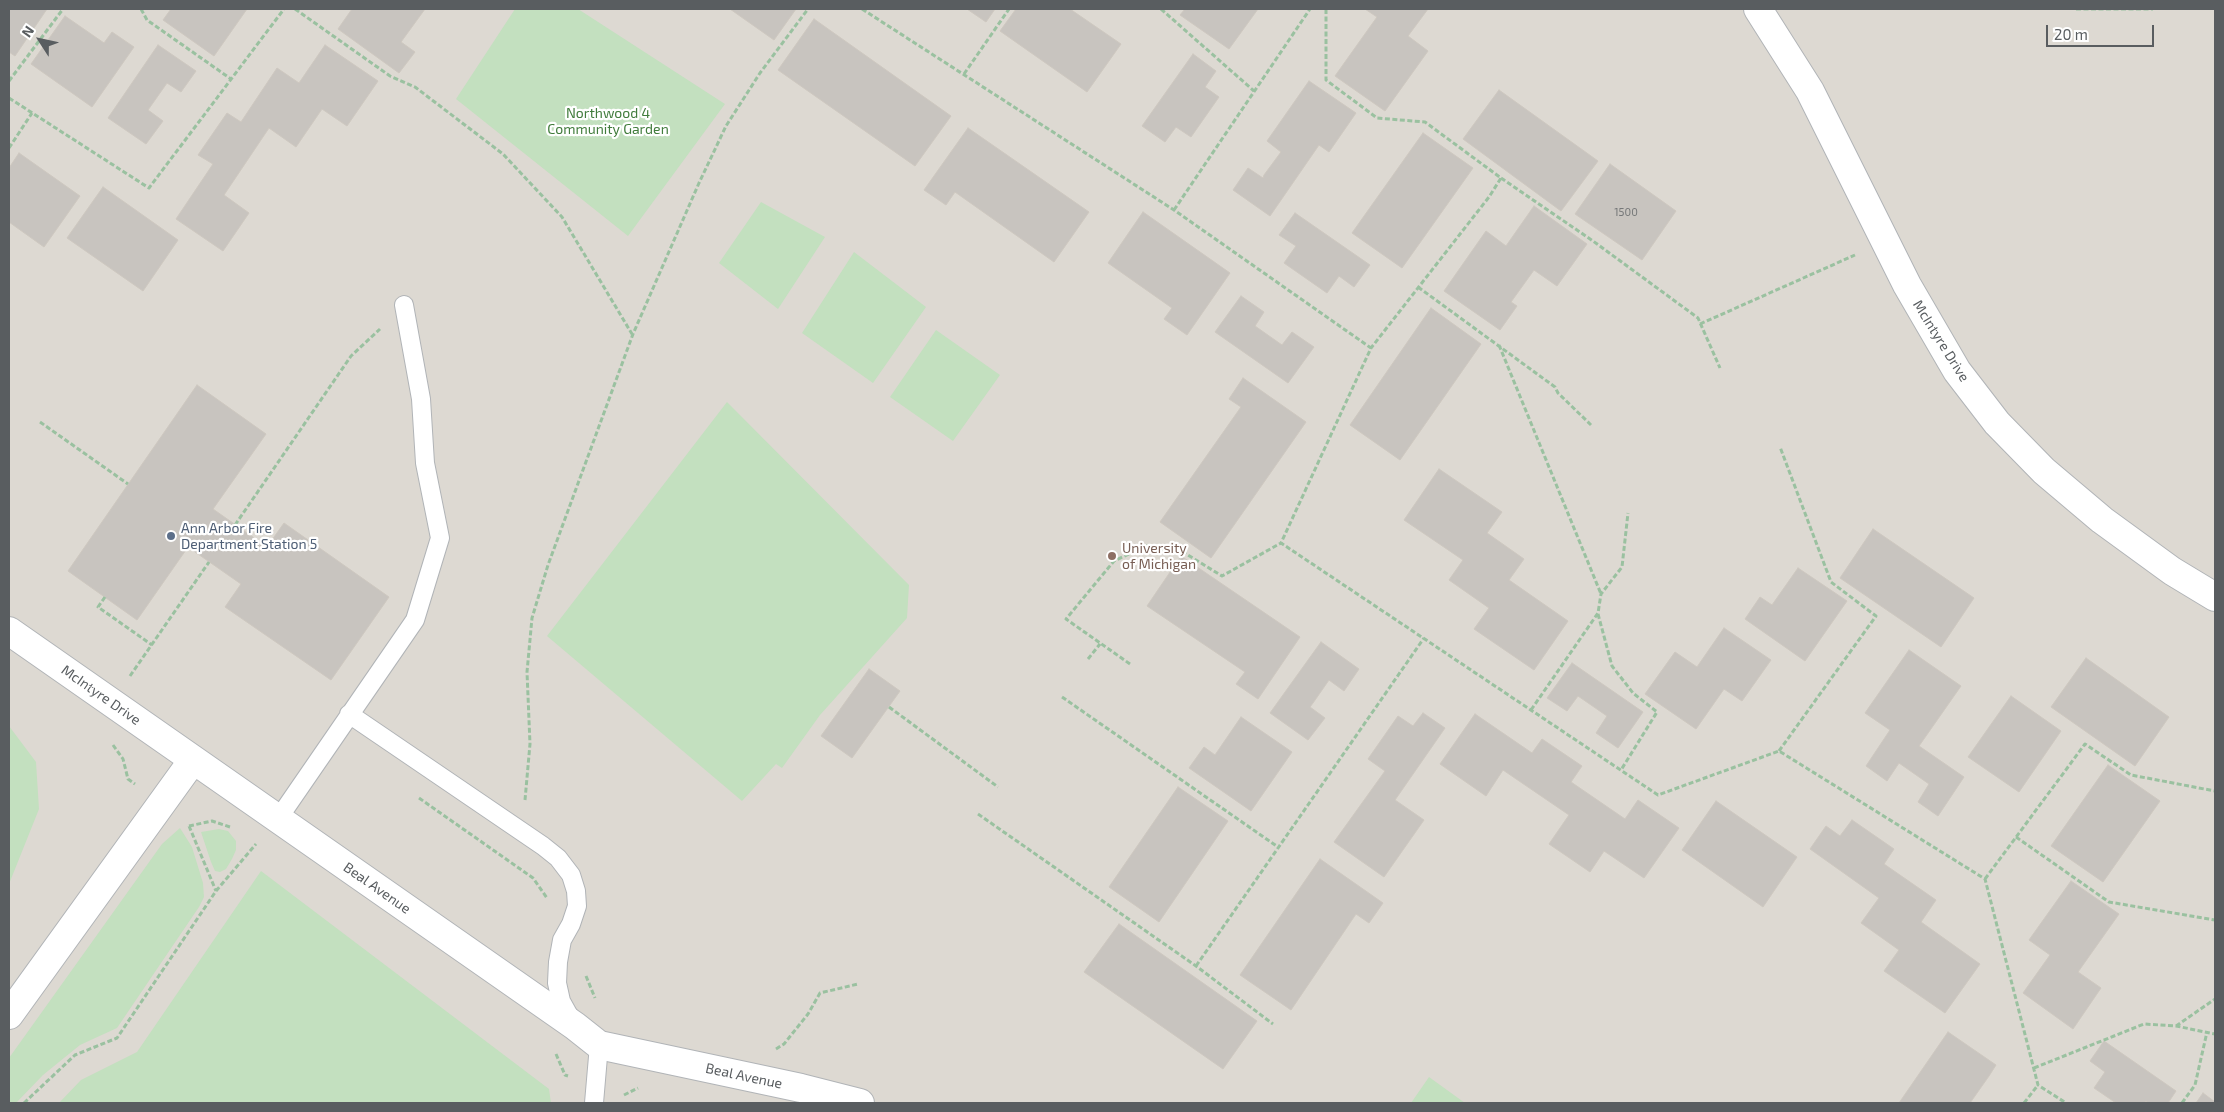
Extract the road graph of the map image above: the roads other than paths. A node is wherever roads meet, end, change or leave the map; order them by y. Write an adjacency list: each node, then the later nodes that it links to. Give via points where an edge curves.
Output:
1 (1758, 9): 3 (street, McIntyre Drive, via 1810,91 1907,285 1957,370 1997,424 2044,471 2102,520 2172,572)
2 (404, 305): 5 (lane, via 421,399 425,463 440,538 414,620)
3 (2215, 597)
4 (9, 632): 6 (street, McIntyre Drive)
5 (349, 714): 7 (lane); 9 (lane, via 544,846 571,875 578,906 562,940 557,983 561,1001)
6 (193, 760): 7 (street, Beal Avenue); 8 (street)
7 (278, 819): 9 (street, Beal Avenue)
8 (9, 1014)
9 (575, 1026): 10 (street, Beal Avenue)
10 (599, 1045): 11 (lane); 12 (street, Beal Avenue)
11 (594, 1103)
12 (860, 1103)

